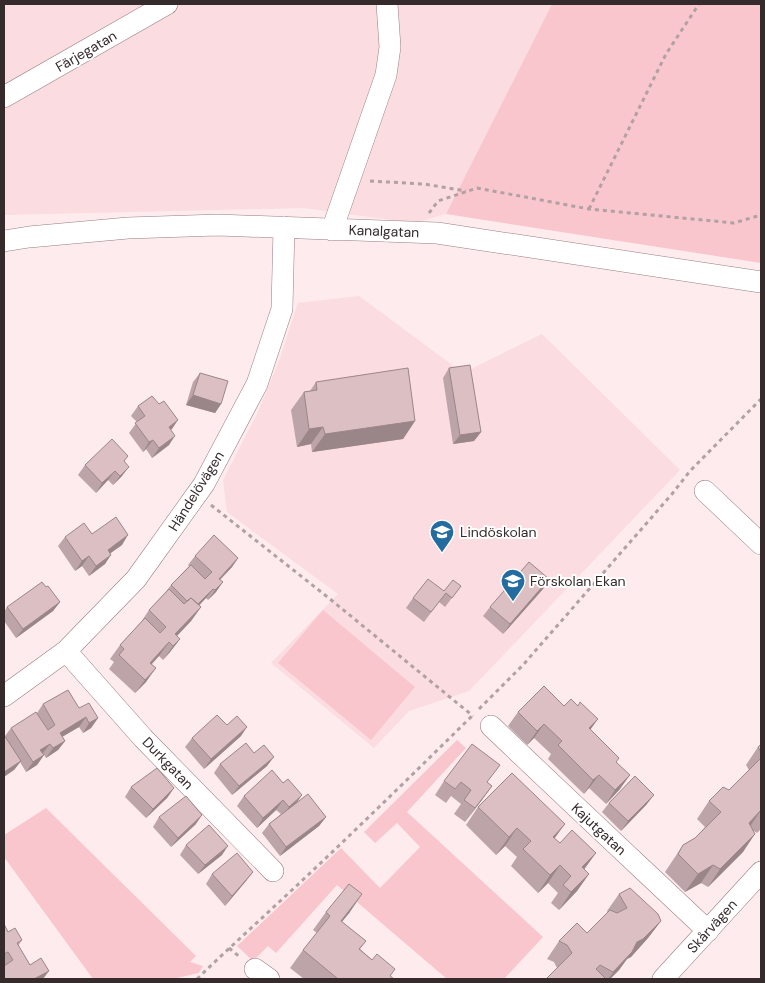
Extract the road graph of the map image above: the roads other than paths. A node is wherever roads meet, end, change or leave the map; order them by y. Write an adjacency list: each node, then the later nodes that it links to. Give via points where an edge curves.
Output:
1 (167, 4): 3 (street, Färjegatan)
2 (386, 4): 5 (street, via 390,48 386,75)
3 (4, 97)
4 (284, 227): 5 (street, Kanalgatan); 6 (street, Kanalgatan, via 128,228); 10 (street, Händelövägen, via 282,309 257,384 197,494 136,578)
5 (332, 230): 7 (street, Kanalgatan, via 437,233)
6 (4, 241)
7 (761, 282)
8 (705, 491): 9 (street)
9 (761, 544)
10 (66, 651): 11 (street, Händelövägen); 13 (street, Durkgatan, via 143,738)
11 (4, 696)
12 (491, 726): 15 (street, Kajutgatan)
13 (273, 871)
14 (761, 872): 15 (street, Skårvägen)
15 (708, 931): 16 (street, Skårvägen)
16 (663, 979)

